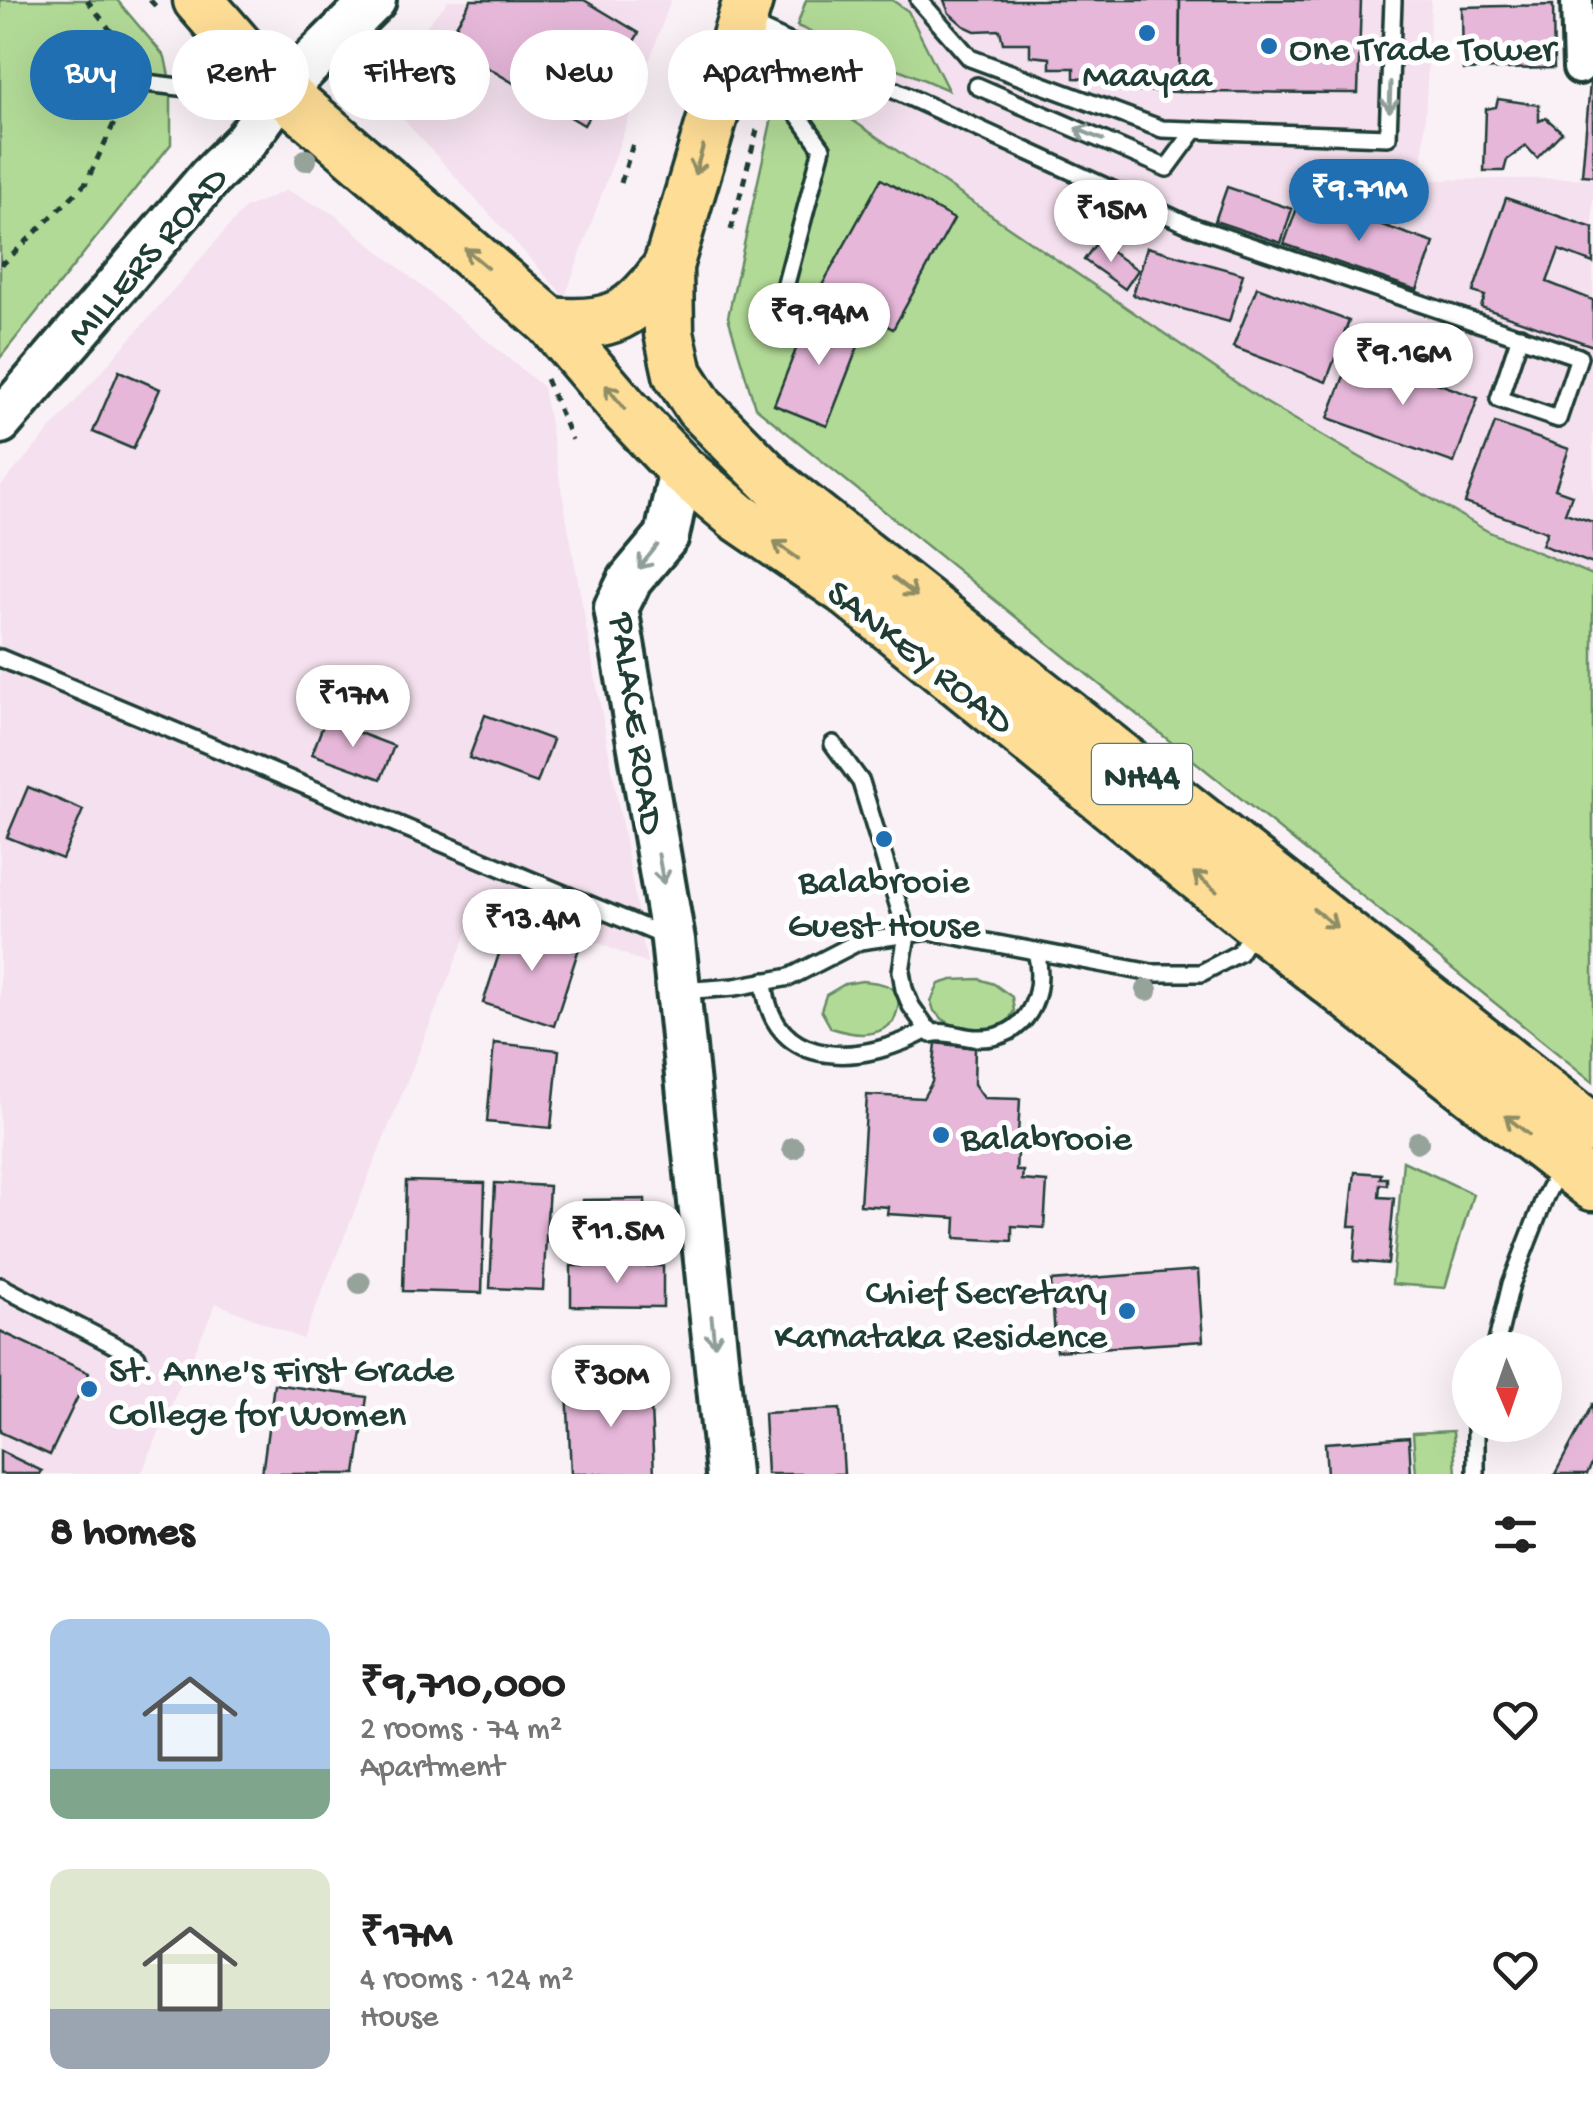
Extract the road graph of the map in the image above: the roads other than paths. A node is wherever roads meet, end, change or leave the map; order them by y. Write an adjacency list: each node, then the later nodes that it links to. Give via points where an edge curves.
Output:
1 (198, 0): 7 (main road, SANKEY ROAD)
2 (374, 0): 8 (street, MILLERS ROAD)
3 (919, 0): 13 (lane, via 970,58 1162,129)
4 (1393, 0): 13 (lane, one-way to 13, via 1388,138)
5 (1583, 3): 9 (street)
6 (740, 24): 14 (main road, one-way to 14); 16 (lane, via 766,74 822,148); 17 (lane, via 1189,225)
7 (226, 30)
8 (309, 64)
9 (1579, 68)
10 (978, 86): 13 (lane, one-way to 10, via 1167,168)
11 (309, 114): 15 (main road, SANKEY ROAD, one-way to 11)
12 (261, 120): 19 (street, MILLERS ROAD)
13 (1195, 130)
14 (668, 266): 15 (main road, via 648,296 620,316 585,325); 18 (main road, SANKEY ROAD / NH44, via 669,332 678,374)
15 (550, 322): 20 (main road, SANKEY ROAD, one-way to 15)
16 (775, 325)
17 (1520, 336): 17 (lane, via 1579,357 1558,419 1498,399)
18 (700, 408): 20 (main road, PALACE ROAD); 30 (main road, SANKEY ROAD / NH44, one-way to 30, via 777,486)
19 (0, 422)
20 (681, 468): 23 (main road, SANKEY ROAD, one-way to 20, via 844,590); 25 (street, PALACE ROAD, one-way to 25, via 667,536 616,608)
21 (0, 658): 25 (lane)
22 (833, 744): 24 (lane, via 861,782)
23 (1257, 924): 26 (lane, via 1238,953 1201,973 1152,973); 30 (main road, SANKEY ROAD, one-way to 23)
24 (907, 934): 26 (lane, via 929,931); 27 (lane, via 860,941 790,977); 29 (lane, via 904,989)
25 (672, 940): 28 (street, PALACE ROAD)
26 (1036, 951): 29 (lane, via 1040,980 1026,1020 981,1038 931,1034)
27 (764, 982): 28 (lane); 29 (lane, via 776,1024 814,1052 878,1050)
28 (679, 991): 35 (street, PALACE ROAD, one-way to 35)
29 (928, 1028)
30 (1583, 1159): 32 (lane, via 1545,1197)
31 (0, 1286): 33 (lane)
32 (1499, 1332)
33 (137, 1357)
34 (1476, 1442): 36 (lane)
35 (728, 1474)
36 (1476, 1474)

